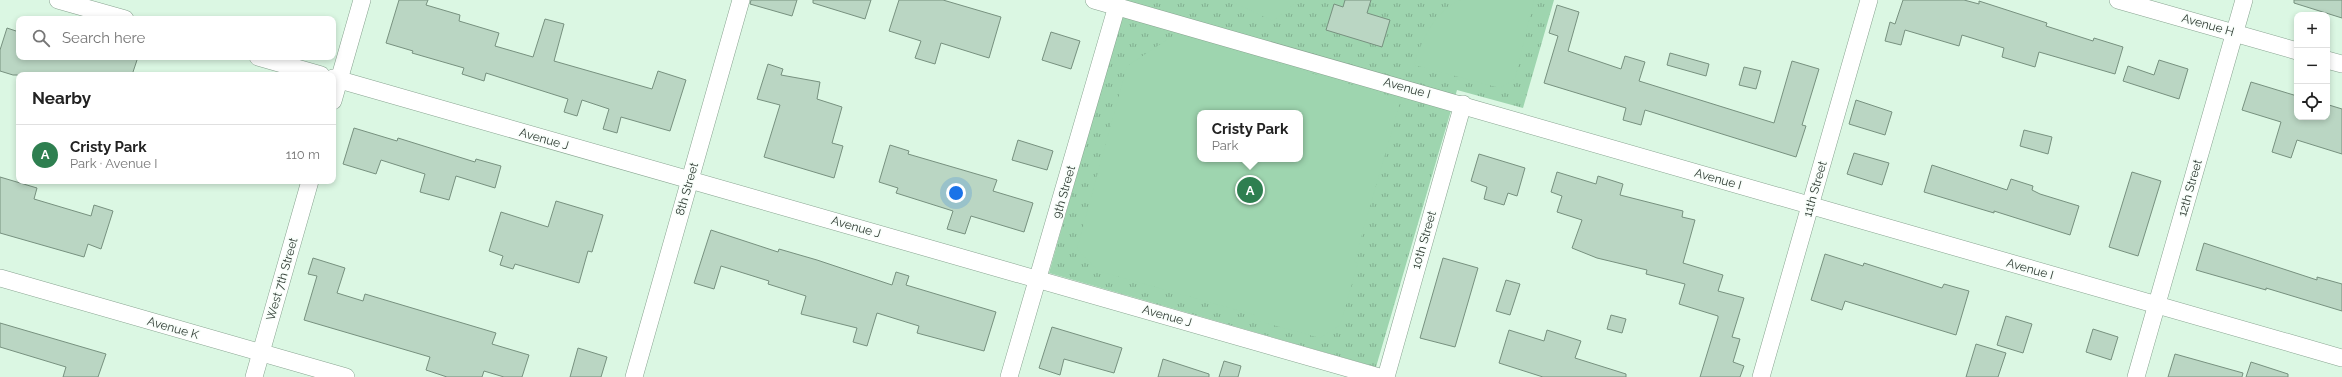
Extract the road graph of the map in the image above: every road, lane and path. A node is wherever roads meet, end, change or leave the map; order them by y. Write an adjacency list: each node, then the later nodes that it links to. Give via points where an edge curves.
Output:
1 (58, 0): 9 (street)
2 (362, 0): 16 (street)
3 (741, 0): 18 (street, 8th Street)
4 (1094, 0): 8 (street, Avenue I)
5 (1869, 0): 20 (street, 11th Street)
6 (2118, 0): 10 (street, Avenue H)
7 (2244, 0): 10 (street, 12th Street)
8 (1117, 6): 17 (street, Avenue I); 22 (street, 9th Street)
9 (114, 16)
10 (2234, 33): 11 (street, Avenue H); 23 (street, 12th Street)
11 (2294, 50)
12 (269, 60): 15 (street)
13 (2330, 61): 14 (street)
14 (2342, 64)
15 (311, 72)
16 (336, 79): 18 (street, Avenue J)
17 (1463, 104): 20 (street, Avenue I); 31 (street, 10th Street)
18 (690, 180): 22 (street, Avenue J); 28 (street, 8th Street)
19 (309, 184): 24 (street, West 7th Street)
20 (1810, 206): 23 (street, Avenue I); 32 (street, 11th Street)
21 (0, 278): 24 (street, Avenue K)
22 (1039, 279): 29 (street, 9th Street); 30 (street, Avenue J)
23 (2156, 305): 25 (street, Avenue I); 33 (street, 12th Street)
24 (261, 353): 26 (street, West 7th Street); 27 (street, Avenue K)
25 (2342, 358)
26 (254, 377)
27 (346, 377)
28 (634, 377)
29 (1009, 377)
30 (1379, 377)
31 (1386, 377)
32 (1761, 377)
33 (2136, 377)

